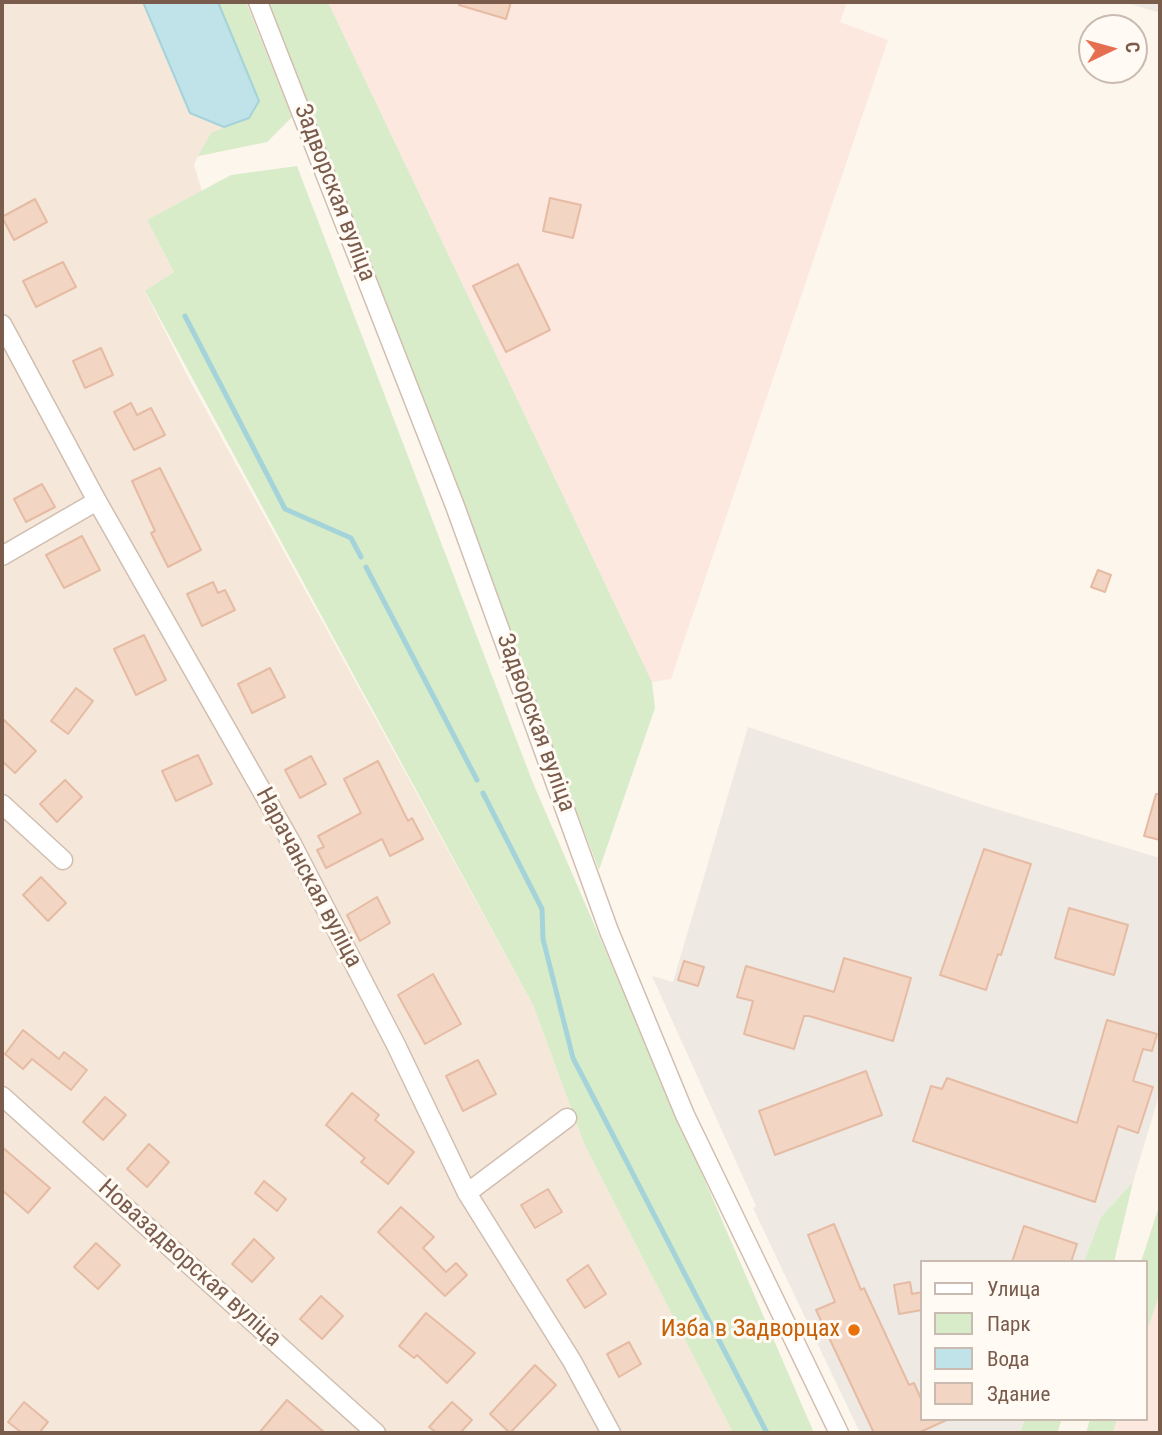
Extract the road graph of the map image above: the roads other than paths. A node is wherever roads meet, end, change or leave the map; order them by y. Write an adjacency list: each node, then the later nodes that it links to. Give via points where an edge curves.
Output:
1 (258, 2): 12 (street, Задворская вуліца, via 455,506 608,930 685,1115)
2 (2, 324): 3 (street, Нарачанская вуліца)
3 (97, 501): 4 (street); 9 (street, Нарачанская вуліца, via 292,844)
4 (2, 556)
5 (2, 804): 6 (street)
6 (63, 860)
7 (2, 1096): 10 (street, Новазадворская вуліца)
8 (567, 1118): 9 (street)
9 (467, 1193): 11 (street, Нарачанская вуліца, via 572,1361)
10 (376, 1433)
11 (611, 1433)
12 (839, 1433)

